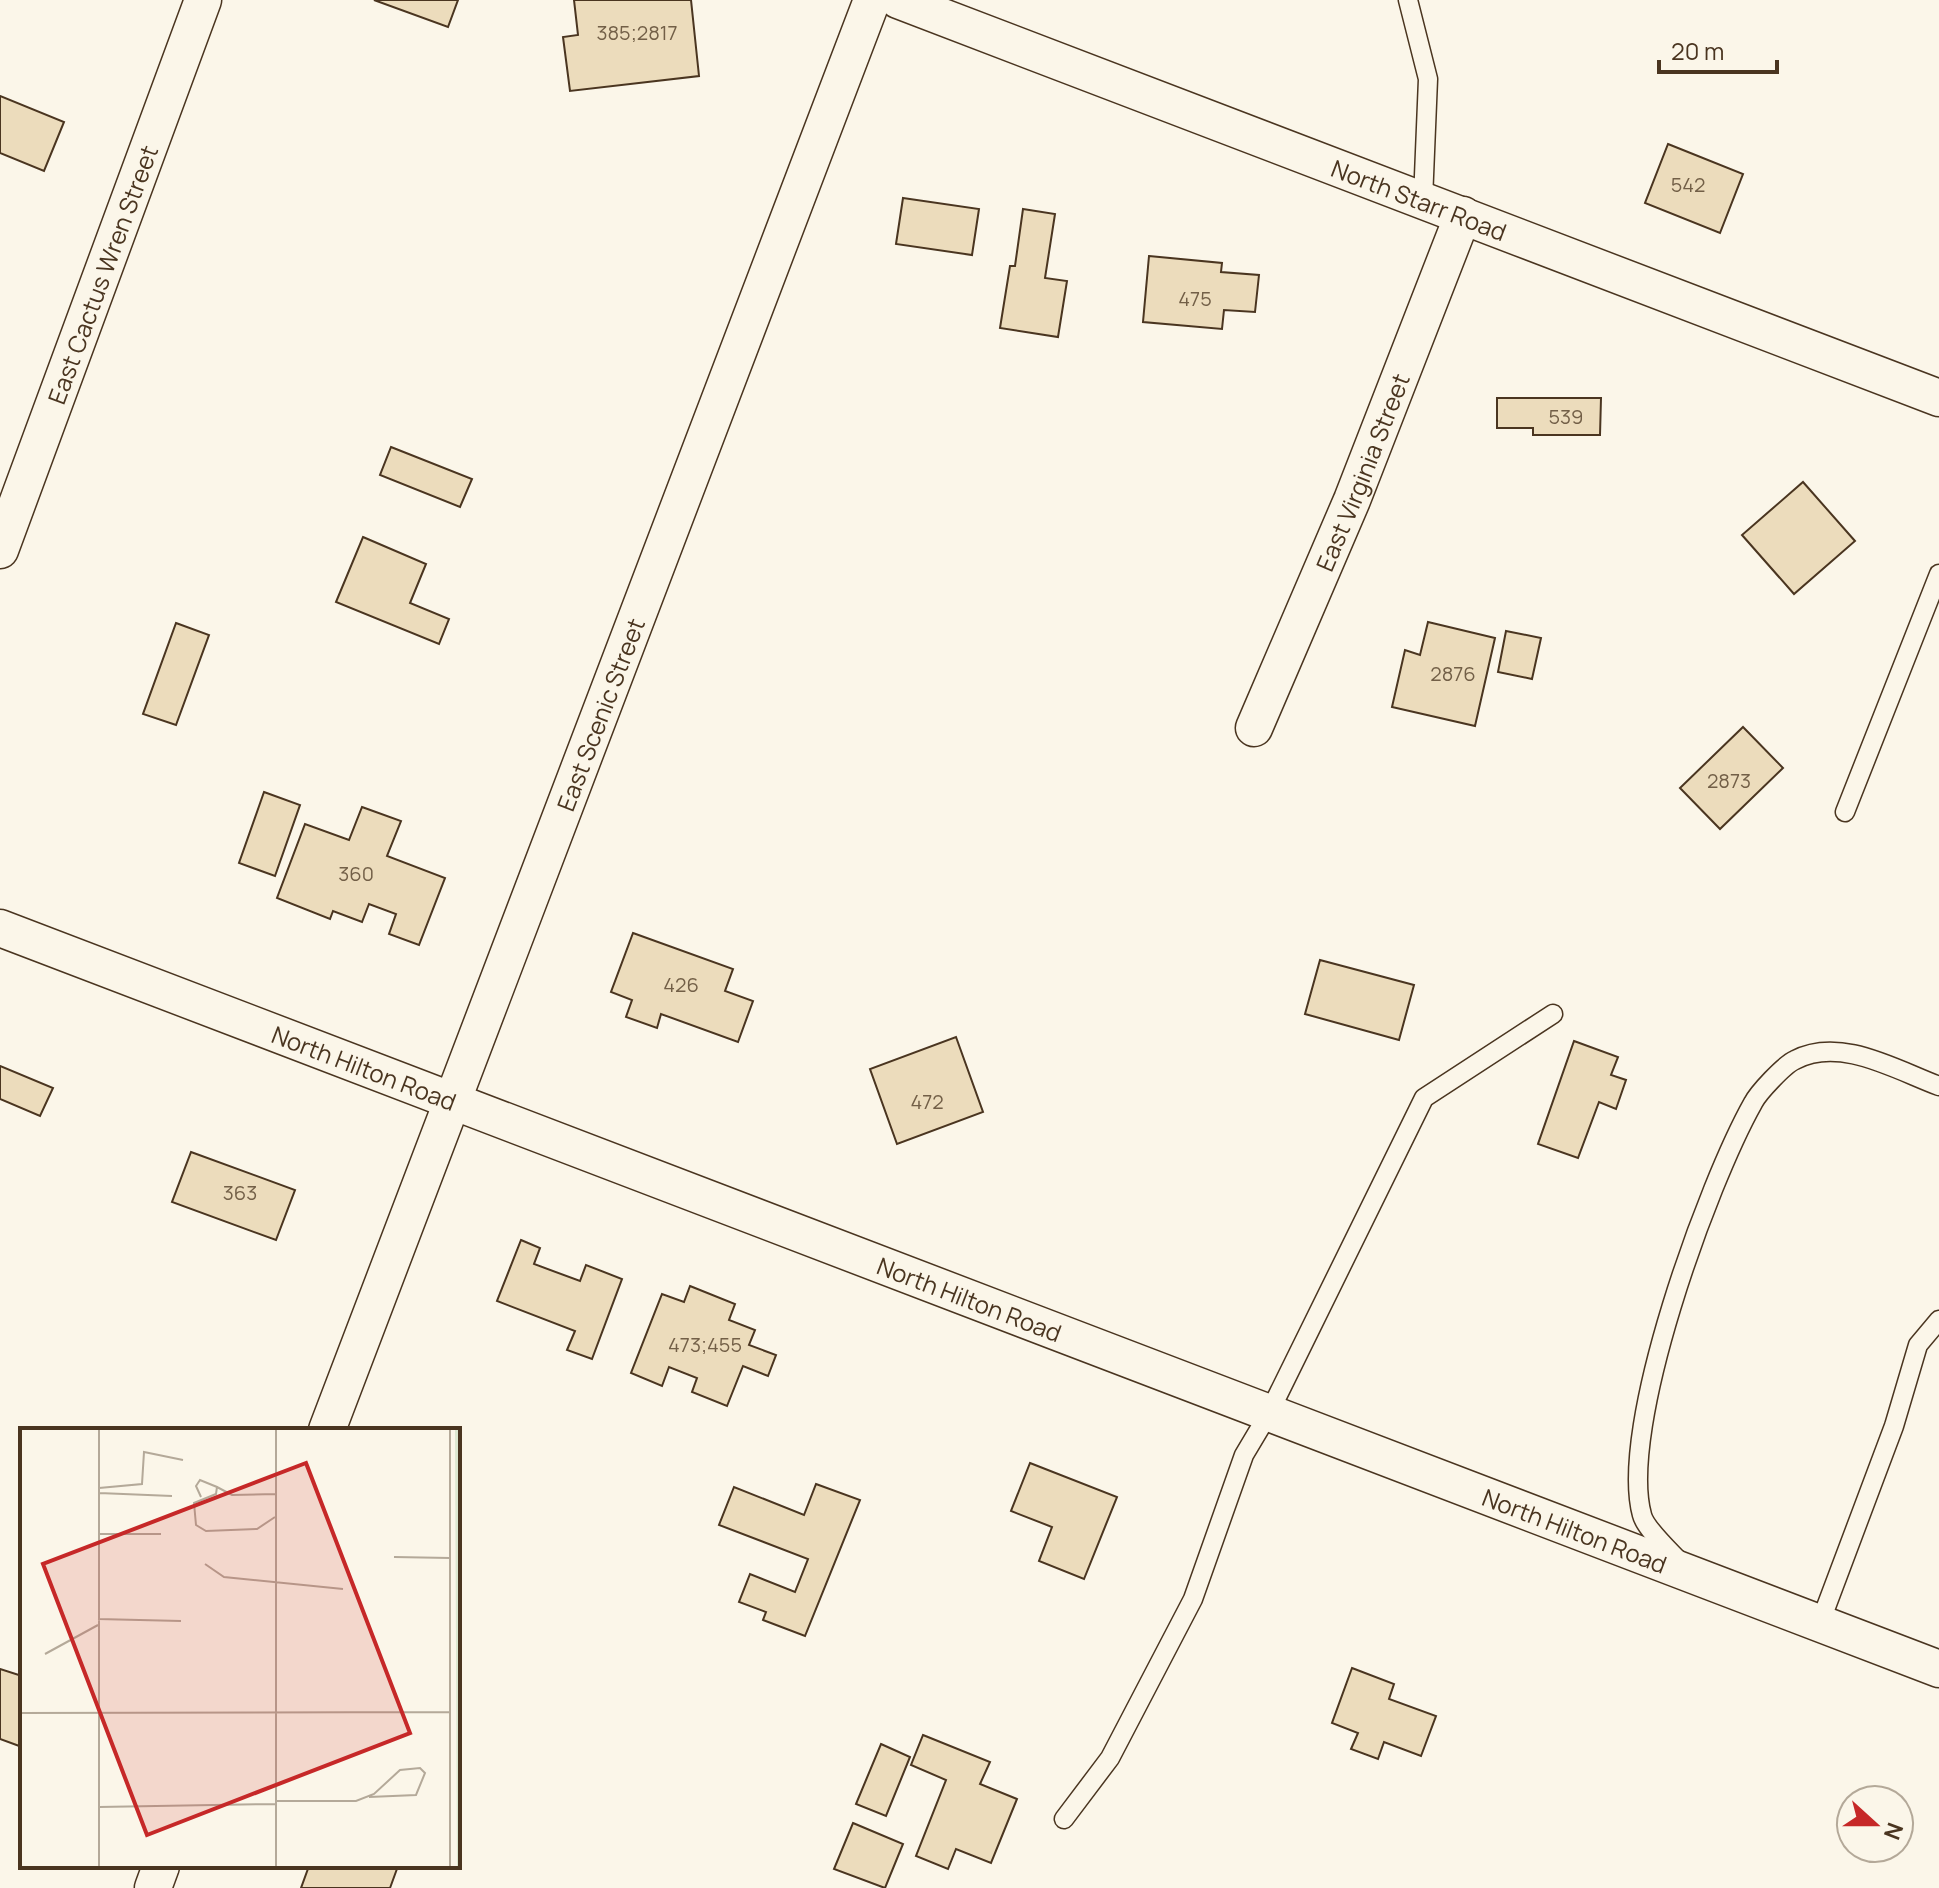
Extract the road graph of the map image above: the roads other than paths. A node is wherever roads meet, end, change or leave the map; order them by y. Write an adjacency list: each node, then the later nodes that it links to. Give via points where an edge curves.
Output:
1 (203, 0): 8 (street, East Cactus Wren Street)
2 (872, 0): 15 (street, East Scenic Street)
3 (898, 0): 5 (street, North Starr Road)
4 (1408, 0): 5 (lane, via 1428,79)
5 (1423, 200): 6 (street, North Starr Road)
6 (1463, 215): 7 (street, North Starr Road); 10 (street, East Virginia Street, via 1352,500)
7 (1939, 398)
8 (0, 550)
9 (1939, 574): 11 (lane)
10 (1254, 728)
11 (1845, 812)
12 (0, 928): 15 (street, North Hilton Road)
13 (1553, 1014): 17 (lane, via 1424,1098)
14 (1939, 1086): 19 (lane, via 1851,1053 1820,1050 1792,1060 1754,1100 1716,1180 1658,1355 1644,1421 1638,1478 1642,1518)
15 (453, 1102): 17 (street, North Hilton Road); 18 (street, East Scenic Street)
16 (1939, 1320): 20 (lane, via 1918,1345 1894,1426)
17 (1269, 1413): 19 (street, North Hilton Road); 22 (lane, via 1244,1455 1193,1599 1110,1758)
18 (328, 1428)
19 (1689, 1573): 20 (street, North Hilton Road)
20 (1820, 1623): 21 (street, North Hilton Road)
21 (1939, 1669)
22 (1064, 1819)
23 (160, 1868): 24 (street)
24 (153, 1888)

